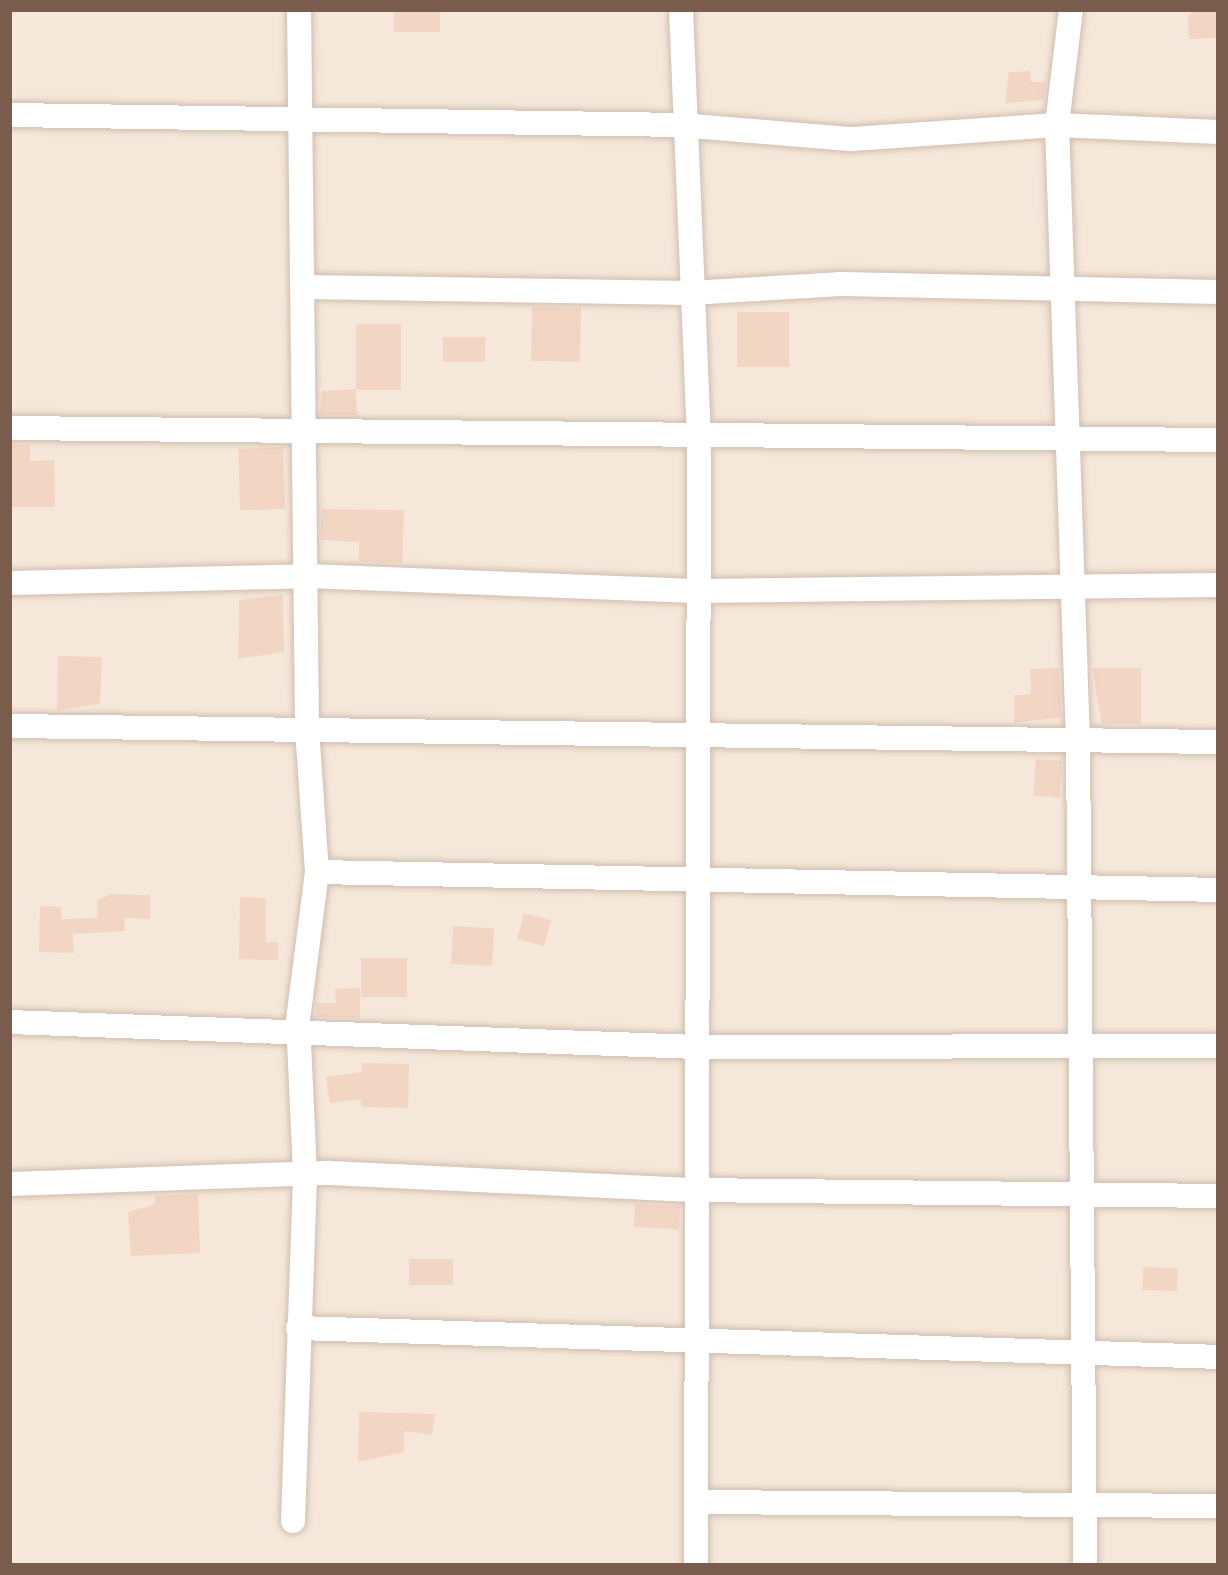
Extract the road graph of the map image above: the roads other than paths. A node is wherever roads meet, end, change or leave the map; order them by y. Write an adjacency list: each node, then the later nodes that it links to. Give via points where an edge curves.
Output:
1 (299, 9): 5 (street)
2 (681, 9): 6 (street)
3 (1071, 9): 7 (street)
4 (9, 115): 5 (street)
5 (300, 119): 6 (street); 9 (street)
6 (680, 125): 7 (street, via 852,139); 11 (street)
7 (1057, 125): 8 (street); 12 (street)
8 (1219, 132)
9 (304, 287): 11 (street); 14 (street)
10 (1219, 292): 12 (street)
11 (690, 293): 12 (street, via 841,284); 16 (street)
12 (1062, 293): 15 (street)
13 (9, 428): 14 (street)
14 (304, 428): 16 (street); 18 (street)
15 (1066, 435): 16 (street); 17 (street); 19 (street)
16 (699, 436): 22 (street)
17 (1219, 440)
18 (307, 576): 20 (street); 22 (street); 24 (street)
19 (1069, 581): 21 (street); 22 (street); 26 (street)
20 (9, 583)
21 (1219, 585)
22 (696, 591): 25 (street)
23 (9, 726): 24 (street)
24 (307, 729): 25 (street); 28 (street)
25 (697, 734): 26 (street); 29 (street)
26 (1078, 741): 27 (street); 30 (street)
27 (1219, 742)
28 (317, 872): 29 (street); 33 (street)
29 (702, 884): 30 (street); 36 (street)
30 (1078, 887): 31 (street); 34 (street)
31 (1219, 890)
32 (9, 1022): 33 (street)
33 (299, 1038): 36 (street); 37 (street)
34 (1079, 1042): 35 (street); 36 (street); 40 (street)
35 (1219, 1046)
36 (696, 1048): 39 (street)
37 (305, 1174): 38 (street); 39 (street); 42 (street)
38 (9, 1184)
39 (692, 1190): 40 (street); 43 (street)
40 (1081, 1193): 41 (street); 45 (street)
41 (1219, 1196)
42 (298, 1328): 43 (street); 49 (street)
43 (694, 1342): 45 (street); 46 (street)
44 (1219, 1358): 45 (street)
45 (1083, 1359): 48 (street)
46 (696, 1502): 48 (street); 50 (street)
47 (1219, 1506): 48 (street)
48 (1085, 1509): 51 (street)
49 (293, 1521)
50 (696, 1566)
51 (1085, 1566)

